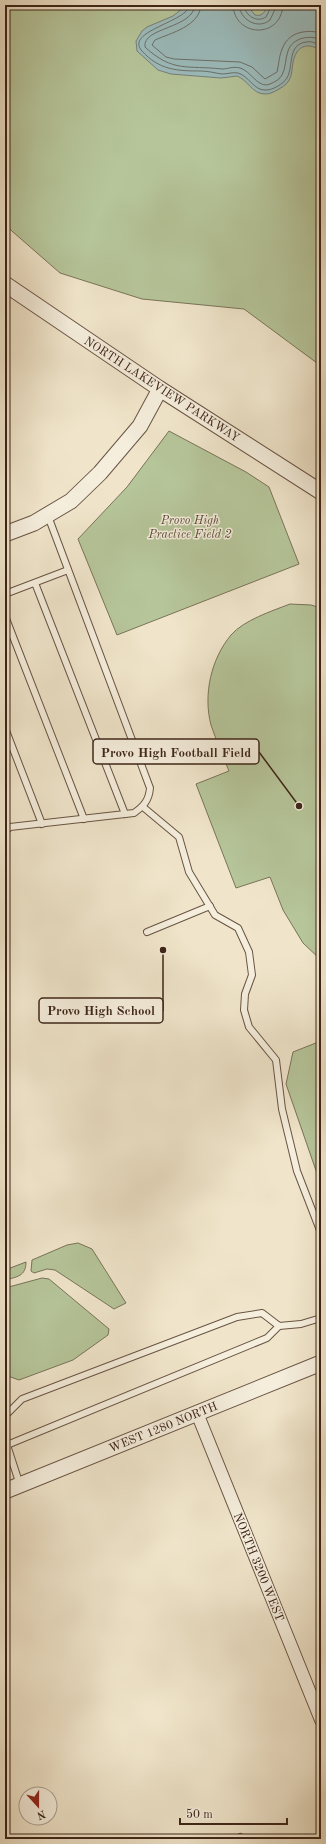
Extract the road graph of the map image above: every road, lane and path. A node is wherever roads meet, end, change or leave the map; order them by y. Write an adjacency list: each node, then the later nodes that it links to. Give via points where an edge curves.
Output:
1 (5, 284): 2 (street, NORTH LAKEVIEW PARKWAY)
2 (160, 388): 3 (street, NORTH LAKEVIEW PARKWAY); 4 (street, via 140,426 100,474 71,501)
3 (321, 492)
4 (48, 514): 5 (street, via 34,523); 6 (lane)
5 (5, 534)
6 (68, 570): 7 (lane); 11 (lane, via 150,788 150,796)
7 (35, 583): 8 (lane); 12 (lane)
8 (5, 594)
9 (5, 616): 13 (lane)
10 (5, 728): 14 (lane)
11 (143, 807): 12 (lane, via 134,813); 16 (lane, via 178,837 189,872)
12 (125, 814): 13 (lane)
13 (84, 819): 14 (lane)
14 (42, 824): 15 (lane, via 10,827)
15 (5, 832)
16 (210, 906): 17 (lane); 18 (lane, via 214,914 238,928 249,952 252,975 245,994 244,1010 249,1027 276,1060 282,1109 297,1171)
17 (147, 932)
18 (321, 1233)
19 (321, 1318): 20 (lane, via 301,1324)
20 (279, 1326): 23 (lane, via 262,1313 237,1317 22,1399); 24 (lane, via 267,1338)
21 (321, 1363): 22 (street, WEST 1280 NORTH)
22 (198, 1413): 25 (street, WEST 1280 NORTH); 27 (street, NORTH 3200 WEST)
23 (5, 1416)
24 (6, 1442): 25 (lane)
25 (20, 1485): 26 (street, WEST 1280 NORTH)
26 (5, 1491)
27 (321, 1720)

